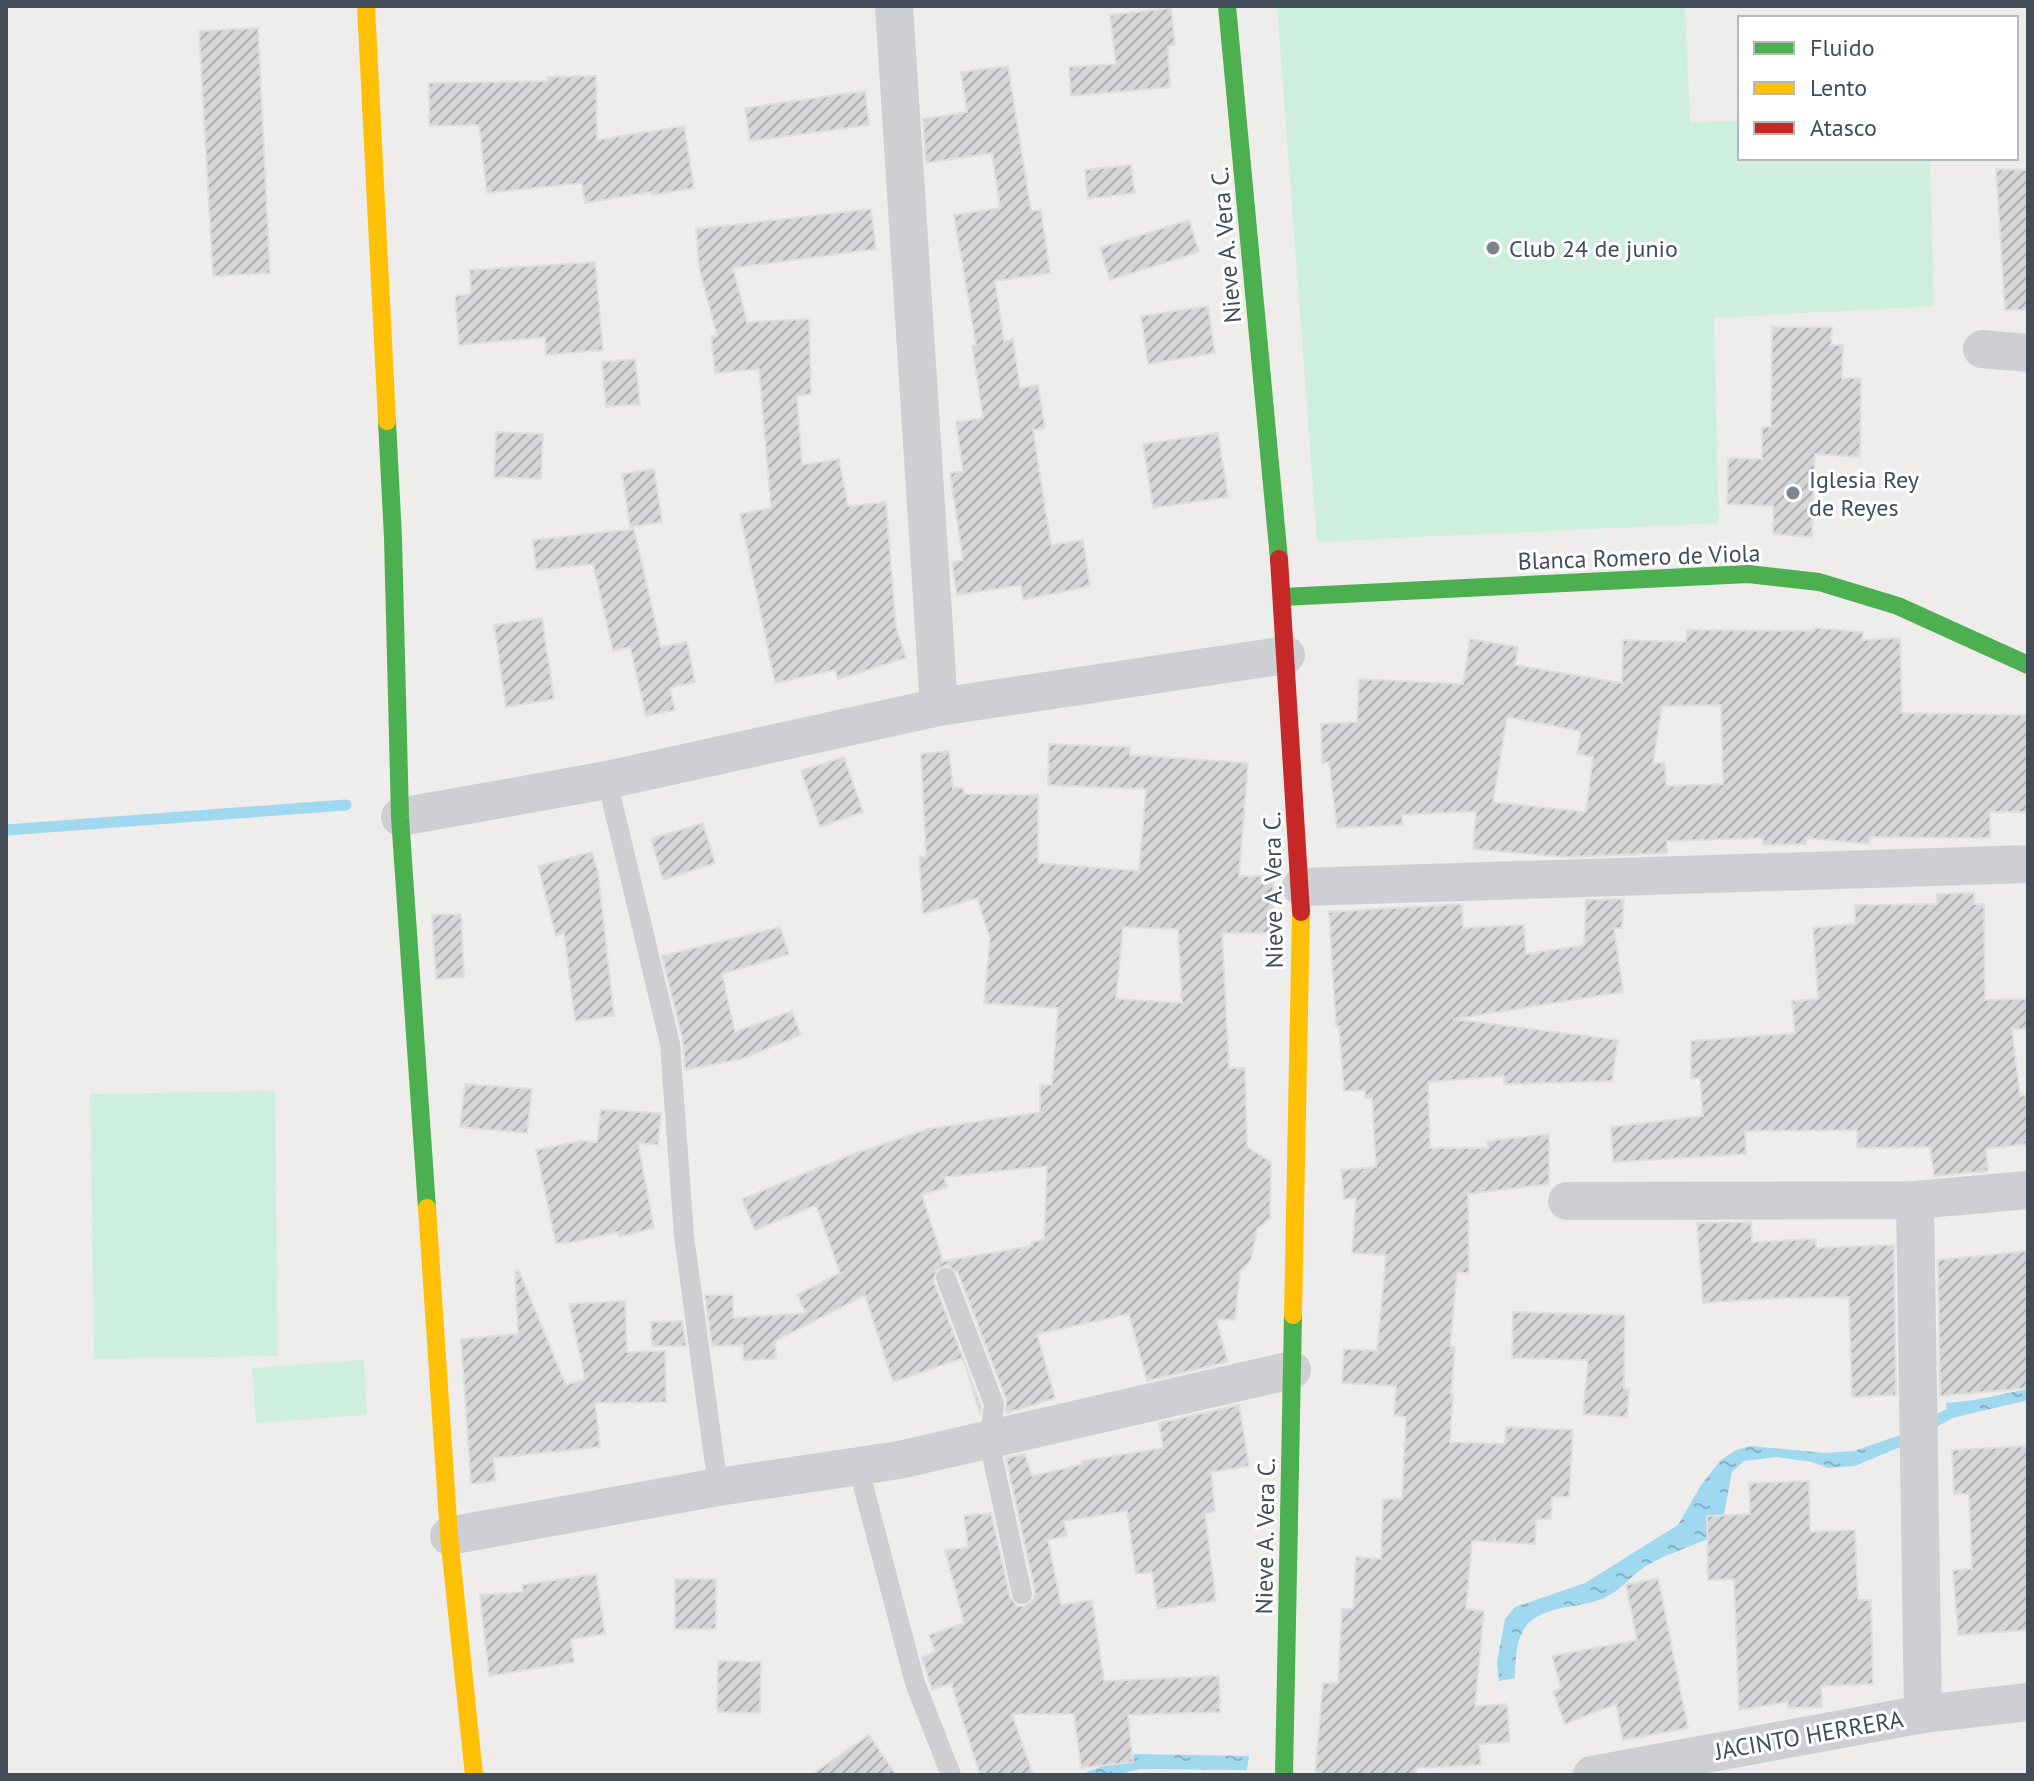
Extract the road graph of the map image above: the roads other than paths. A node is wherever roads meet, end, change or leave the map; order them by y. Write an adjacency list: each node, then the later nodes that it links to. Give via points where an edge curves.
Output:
1 (366, 6): 11 (street, via 393,538)
2 (894, 6): 9 (street)
3 (1227, 6): 6 (street, Nieve A. Vera C.)
4 (1982, 349): 5 (street)
5 (2028, 353)
6 (1283, 597): 7 (street, Nieve A. Vera C.); 8 (street, Blanca Romero de Viola, via 1748,574 1819,582 1898,606)
7 (1286, 655): 9 (street); 13 (street, Nieve A. Vera C.)
8 (2028, 665)
9 (939, 707): 10 (street)
10 (607, 780): 11 (street); 21 (lane, via 670,1044 684,1236)
11 (400, 817): 22 (street)
12 (2028, 864): 13 (street)
13 (1301, 887): 18 (street, Nieve A. Vera C.)
14 (2028, 1190): 15 (street)
15 (1915, 1200): 16 (street); 25 (street)
16 (1567, 1201)
17 (946, 1278): 19 (lane, via 994,1404)
18 (1292, 1370): 19 (street); 28 (street, Nieve A. Vera C.)
19 (990, 1439): 20 (street); 23 (lane)
20 (858, 1466): 21 (street); 27 (lane, via 915,1683)
21 (718, 1487): 22 (street)
22 (449, 1536): 26 (street)
23 (1022, 1594)
24 (2028, 1702): 25 (street, JACINTO HERRERA)
25 (1923, 1714): 29 (street, JACINTO HERRERA)
26 (474, 1775)
27 (951, 1775)
28 (1284, 1775)
29 (1592, 1775)

